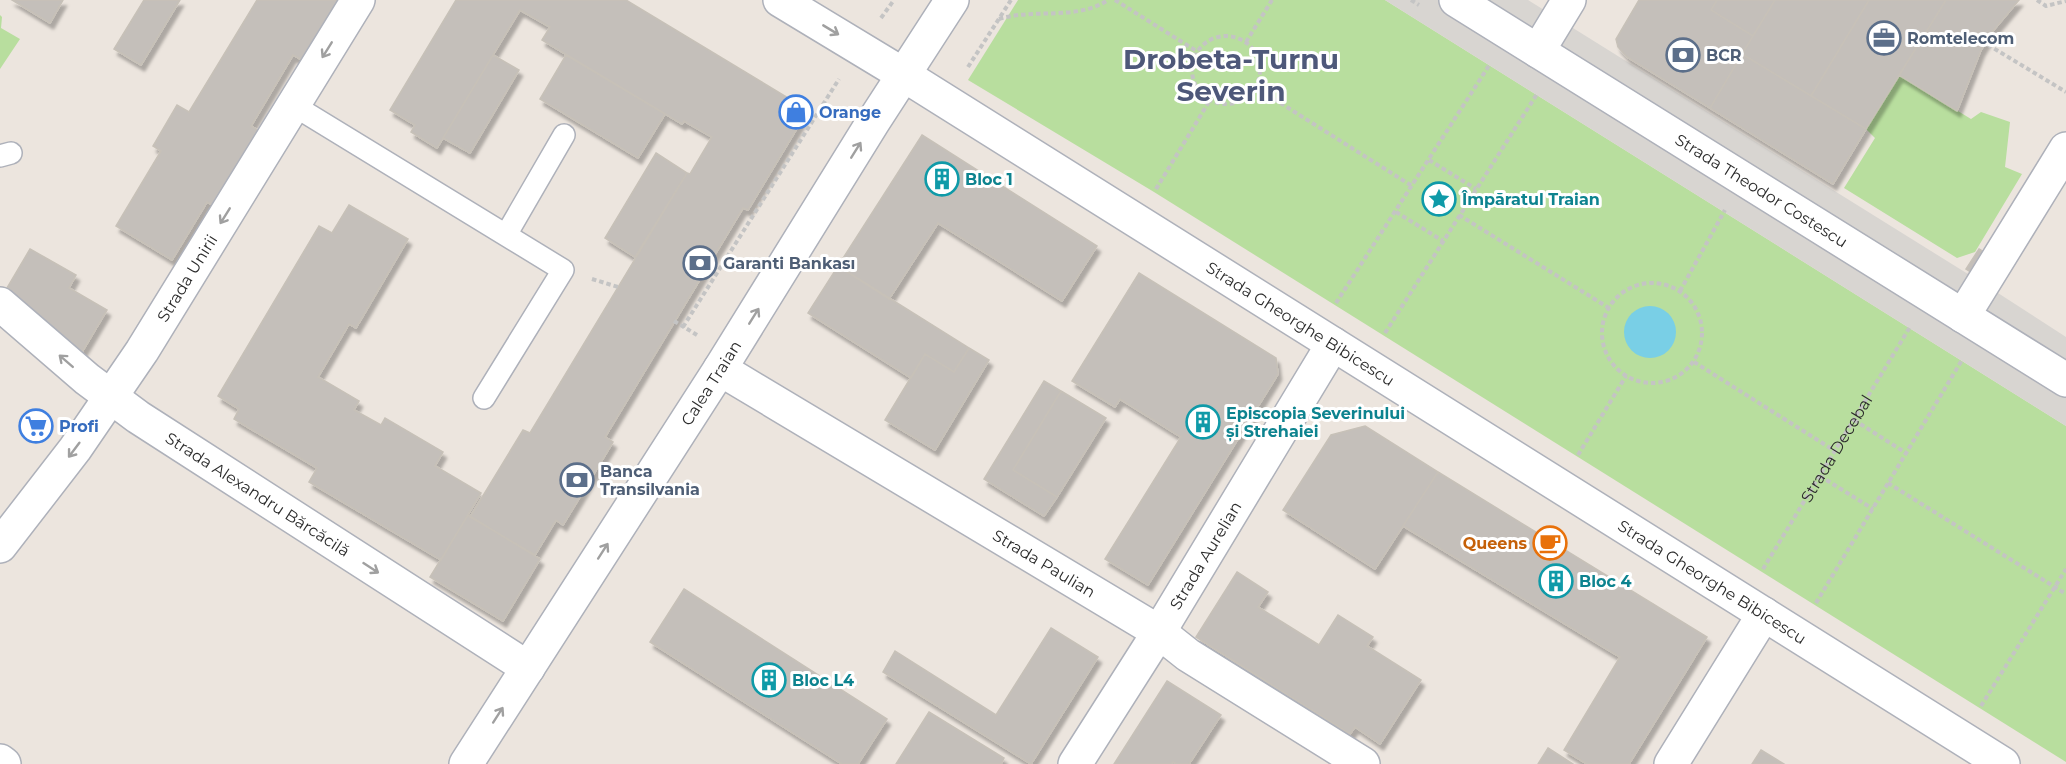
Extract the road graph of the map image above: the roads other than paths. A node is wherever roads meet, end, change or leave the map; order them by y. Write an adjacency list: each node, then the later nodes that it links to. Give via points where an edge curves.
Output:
1 (358, 0): 8 (street, Strada Unirii, one-way to 8)
2 (780, 0): 7 (street, Strada Gheorghe Bibicescu, one-way to 7)
3 (952, 0): 7 (street, Calea Traian)
4 (1456, 0): 6 (street, Strada Theodor Costescu)
5 (1569, 0): 6 (street)
6 (1547, 56): 13 (street, Strada Theodor Costescu)
7 (904, 75): 14 (street, Strada Gheorghe Bibicescu); 15 (street, Calea Traian, one-way to 7)
8 (293, 105): 11 (lane); 17 (street, Strada Unirii, one-way to 17)
9 (564, 135): 11 (lane)
10 (2066, 149): 13 (street)
11 (506, 235): 18 (lane, via 563,270)
12 (0, 304): 17 (street, Strada Alexandru Bărcăcilă, one-way to 12)
13 (1973, 322): 16 (street, Strada Theodor Costescu)
14 (1325, 339): 20 (street, Strada Gheorghe Bibicescu); 21 (street, Strada Aurelian)
15 (720, 369): 21 (street, Strada Paulian); 22 (street, Calea Traian, one-way to 15)
16 (2066, 380)
17 (111, 398): 19 (street, Strada Unirii, one-way to 19); 22 (street, Strada Alexandru Bărcăcilă, one-way to 22)
18 (484, 398)
19 (0, 546)
20 (1753, 607): 28 (street); 29 (street, Strada Gheorghe Bibicescu)
21 (1159, 632): 26 (street, Strada Aurelian); 27 (street, Strada Paulian, via 1188,655)
22 (528, 668): 25 (street, Calea Traian, one-way to 22)
23 (0, 762): 24 (street)
24 (4, 764)
25 (466, 764)
26 (1075, 764)
27 (1363, 764)
28 (1671, 764)
29 (2003, 764)

